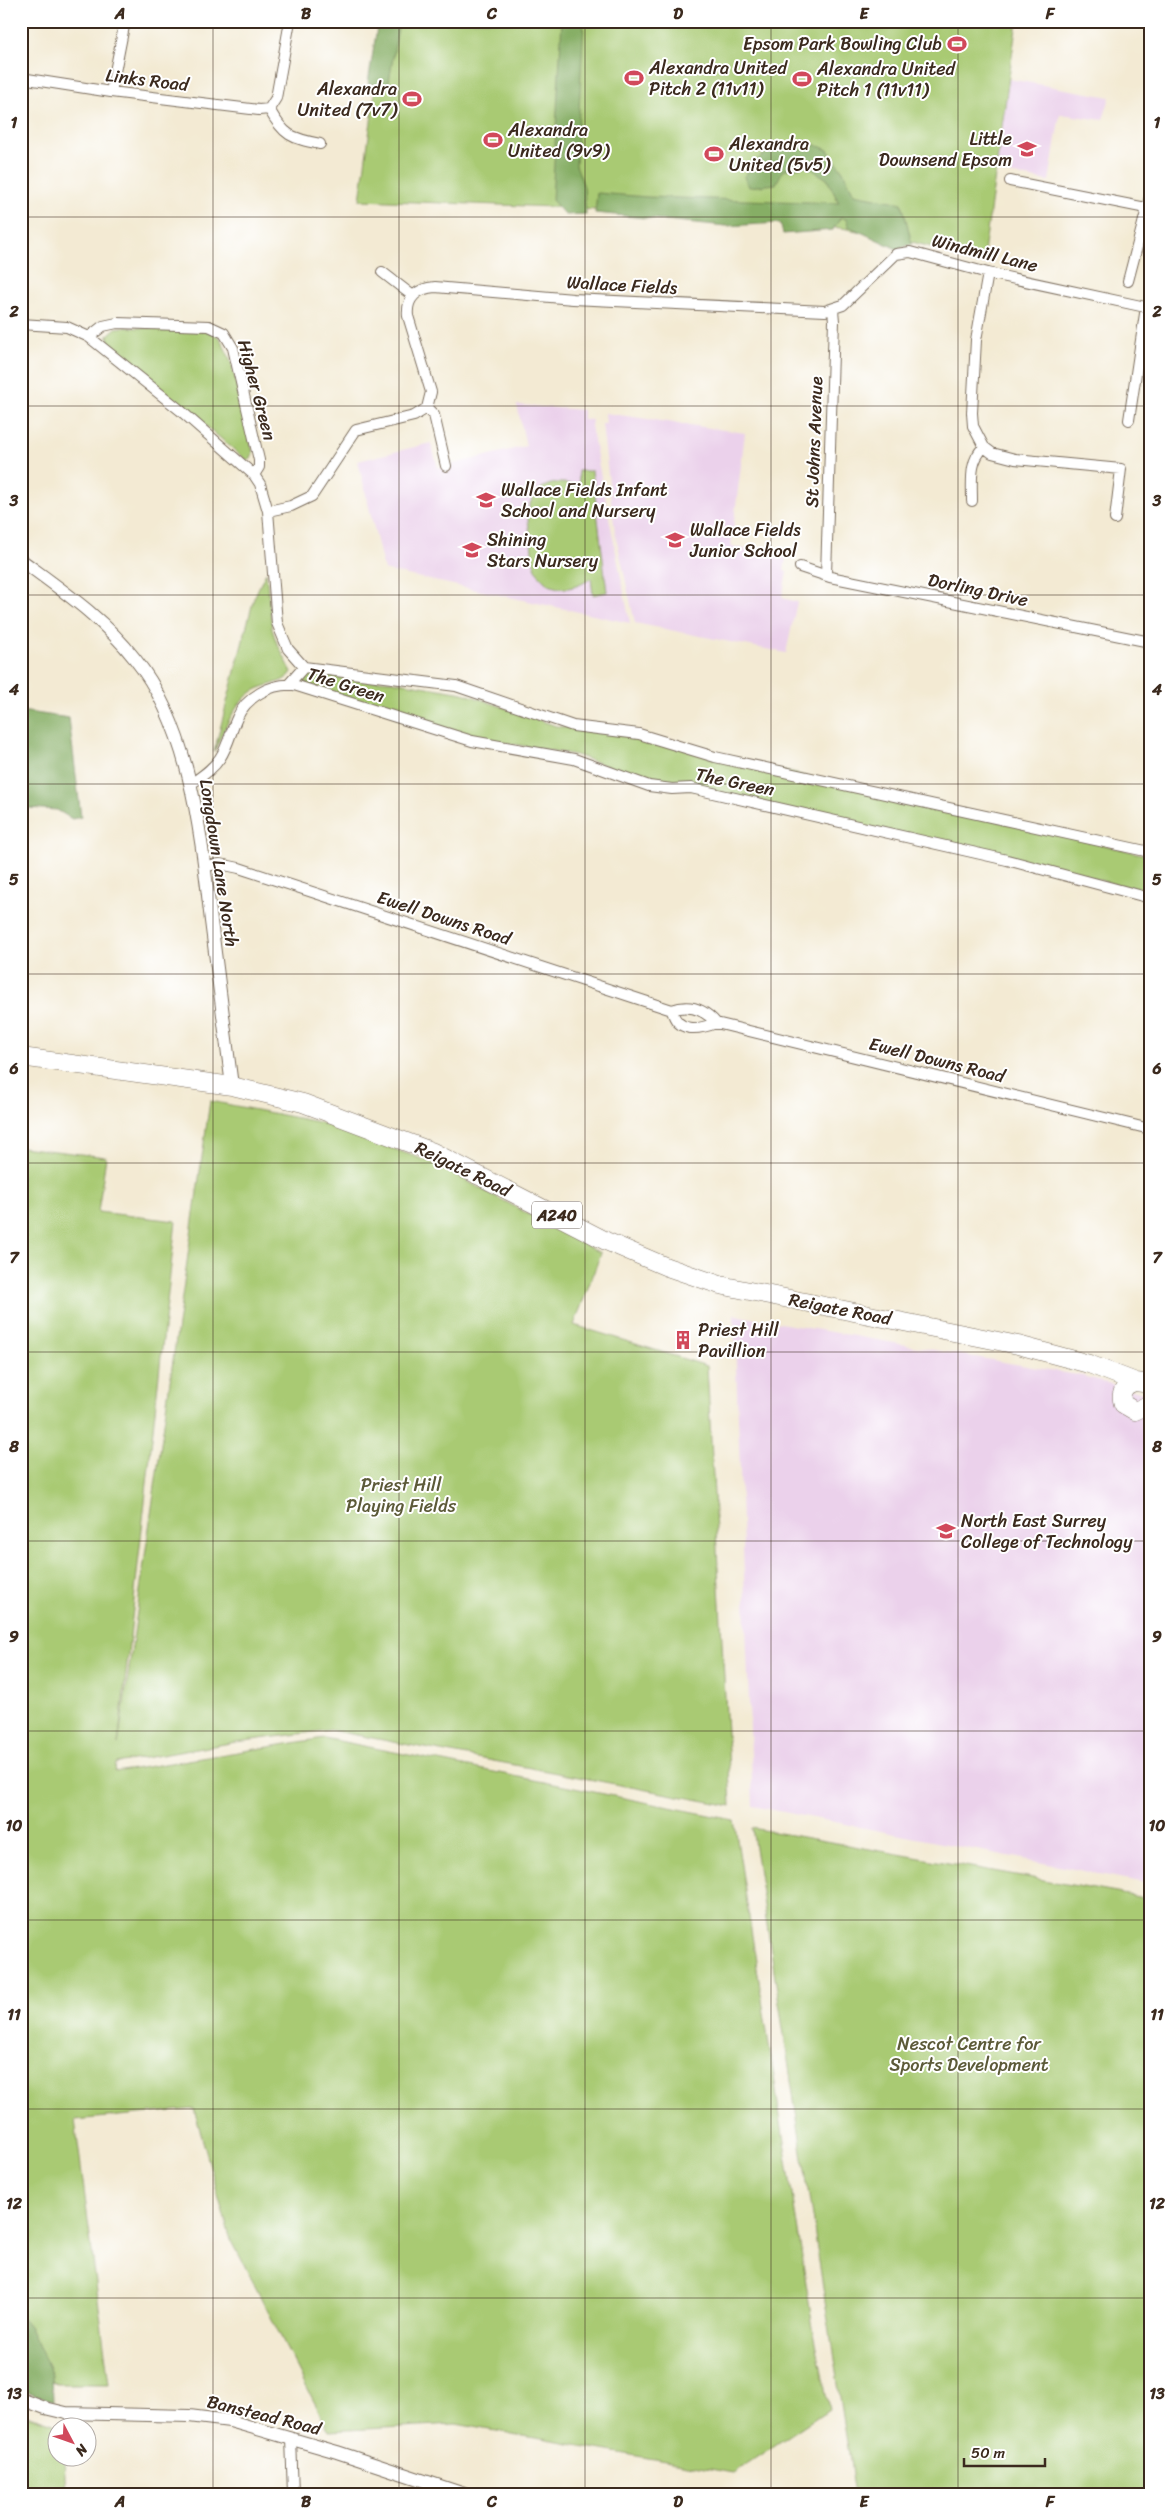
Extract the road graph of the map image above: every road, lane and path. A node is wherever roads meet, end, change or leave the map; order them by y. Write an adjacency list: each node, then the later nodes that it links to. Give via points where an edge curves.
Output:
1 (125, 21): 4 (street)
2 (290, 21): 5 (street, via 276,98)
3 (21, 78): 4 (street, Links Road)
4 (111, 92): 5 (street, Links Road)
5 (269, 109): 6 (street, via 286,134 294,139)
6 (320, 144)
7 (1010, 181): 9 (street)
8 (1150, 198): 9 (street)
9 (1146, 208): 12 (street)
10 (382, 272): 13 (street)
11 (988, 273): 14 (street, Windmill Lane); 15 (street, Windmill Lane, via 902,252 889,260 843,305); 20 (street, via 976,340 972,412 973,426)
12 (1128, 281)
13 (413, 296): 15 (street, Wallace Fields, via 424,288 436,287 573,298); 18 (street, via 407,307 408,316 431,392)
14 (1148, 308): 19 (street)
15 (833, 310): 28 (street, St Johns Avenue)
16 (21, 324): 17 (street, via 68,327)
17 (89, 337): 22 (street); 22 (street, Higher Green, via 103,326 116,323 209,326 224,333 233,348 259,460)
18 (427, 408): 21 (street, via 434,415); 24 (street, via 414,416 356,430 312,496 292,506)
19 (1129, 420)
20 (984, 447): 23 (street, via 973,462); 25 (street, via 1009,458 1121,469)
21 (446, 466)
22 (254, 475): 24 (street)
23 (972, 501)
24 (268, 511): 30 (street, The Green, via 278,623 288,649)
25 (1116, 519)
26 (21, 560): 32 (street, Longdown Lane North, via 76,599 109,628 137,660 162,703)
27 (800, 567): 28 (street, Dorling Drive)
28 (826, 575): 29 (street, Dorling Drive)
29 (1150, 642)
30 (304, 667): 31 (street, The Green); 33 (street, The Green, via 456,686 573,726 639,734 715,757)
31 (288, 684): 32 (street, The Green, via 262,692 242,709 220,759); 35 (street, The Green, via 472,741 574,759 649,786 691,788 1007,860)
32 (191, 784): 34 (street, Longdown Lane North)
33 (1150, 852)
34 (204, 866): 36 (street, Ewell Downs Road, via 220,864 239,868); 39 (street, Longdown Lane North)
35 (1150, 898)
36 (672, 1010): 37 (street, Ewell Downs Road, via 683,1006 695,1008 711,1016); 37 (street, Ewell Downs Road, via 674,1019 685,1028 696,1029)
37 (716, 1023): 40 (street, Ewell Downs Road)
38 (21, 1057): 39 (highway, Reigate Road / A240)
39 (232, 1086): 41 (highway, Reigate Road / A240, via 303,1103 434,1152 606,1241 720,1285 990,1339)
40 (1150, 1129)
41 (1096, 1368): 42 (highway, Reigate Road / A240); 43 (highway)
42 (1146, 1393): 43 (highway, via 1127,1385); 43 (highway, via 1140,1411 1130,1410 1123,1404)
43 (1121, 1394)
44 (21, 2398): 45 (street, Banstead Road, via 45,2408 76,2414 212,2418)
45 (291, 2438): 46 (street); 47 (street, Banstead Road)
46 (293, 2494)
47 (464, 2494)

